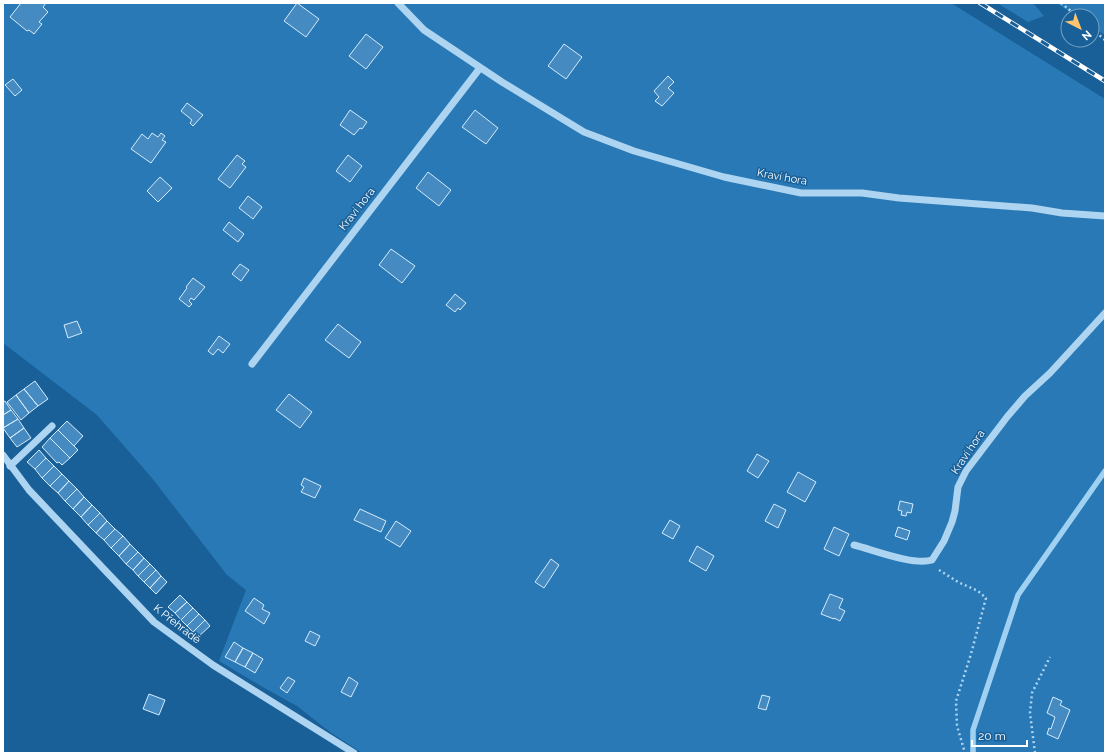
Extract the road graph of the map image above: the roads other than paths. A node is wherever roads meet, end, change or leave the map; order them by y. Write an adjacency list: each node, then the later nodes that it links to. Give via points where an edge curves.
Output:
1 (398, 3): 2 (street, Kraví hora, via 424,30)
2 (480, 68): 3 (street, Kraví hora, via 584,132 634,151 724,177 801,193 862,194); 5 (street, Kraví hora)
3 (1105, 216)
4 (1105, 313): 9 (street, Kraví hora, via 1021,401 966,471 958,488 952,522 932,560 921,562)
5 (252, 364)
6 (52, 426): 8 (street)
7 (3, 455): 8 (street, K Přehradě)
8 (10, 466): 10 (street, K Přehradě, via 29,490 154,622 213,665)
9 (854, 545)
10 (354, 753)

